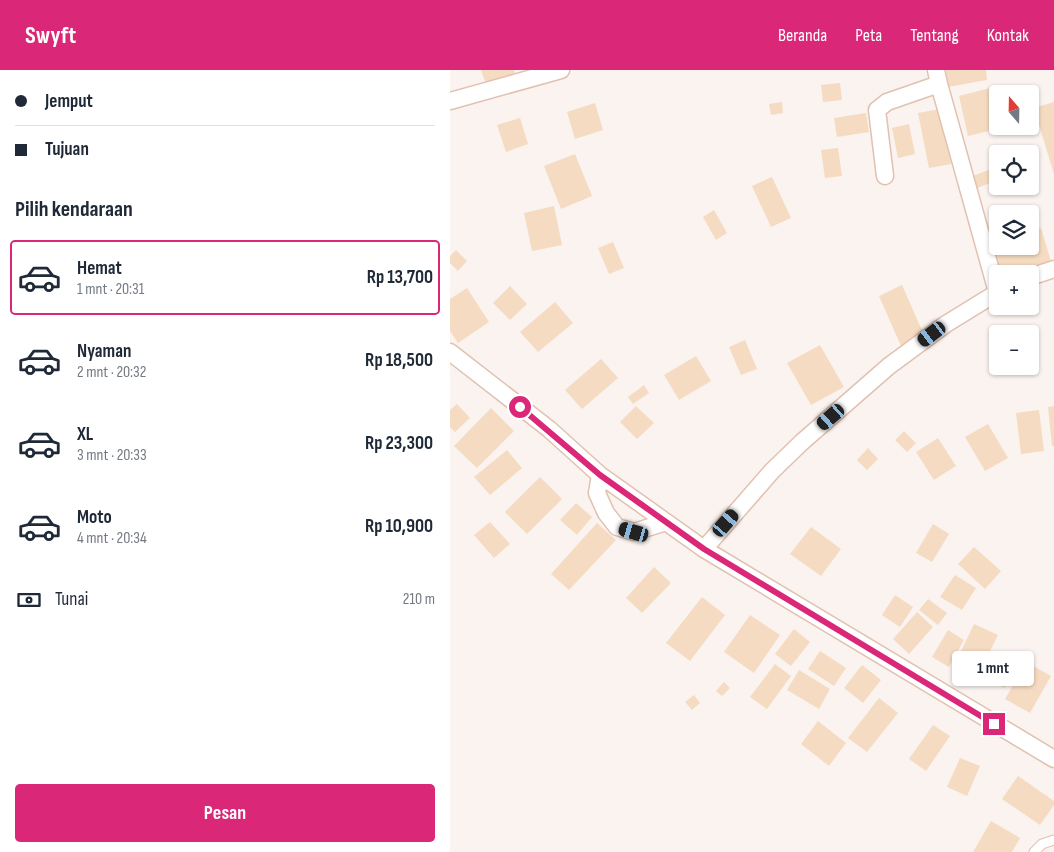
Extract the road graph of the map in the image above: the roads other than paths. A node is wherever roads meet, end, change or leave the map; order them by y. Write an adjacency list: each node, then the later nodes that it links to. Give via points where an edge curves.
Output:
1 (561, 70): 3 (street)
2 (938, 77): 4 (street, via 877,110); 5 (street)
3 (450, 101)
4 (885, 176)
5 (990, 265)
6 (1054, 269): 7 (street)
7 (1039, 274)
8 (989, 297): 12 (street, via 889,366 802,442 772,471)
9 (450, 352): 10 (street, via 549,429)
10 (600, 475): 11 (street); 11 (street, via 597,493 617,527 634,532)
11 (666, 522): 12 (street)
12 (704, 549): 13 (street)
13 (1054, 759)
14 (1054, 840): 15 (lane, via 1042,844)
15 (1034, 852)

